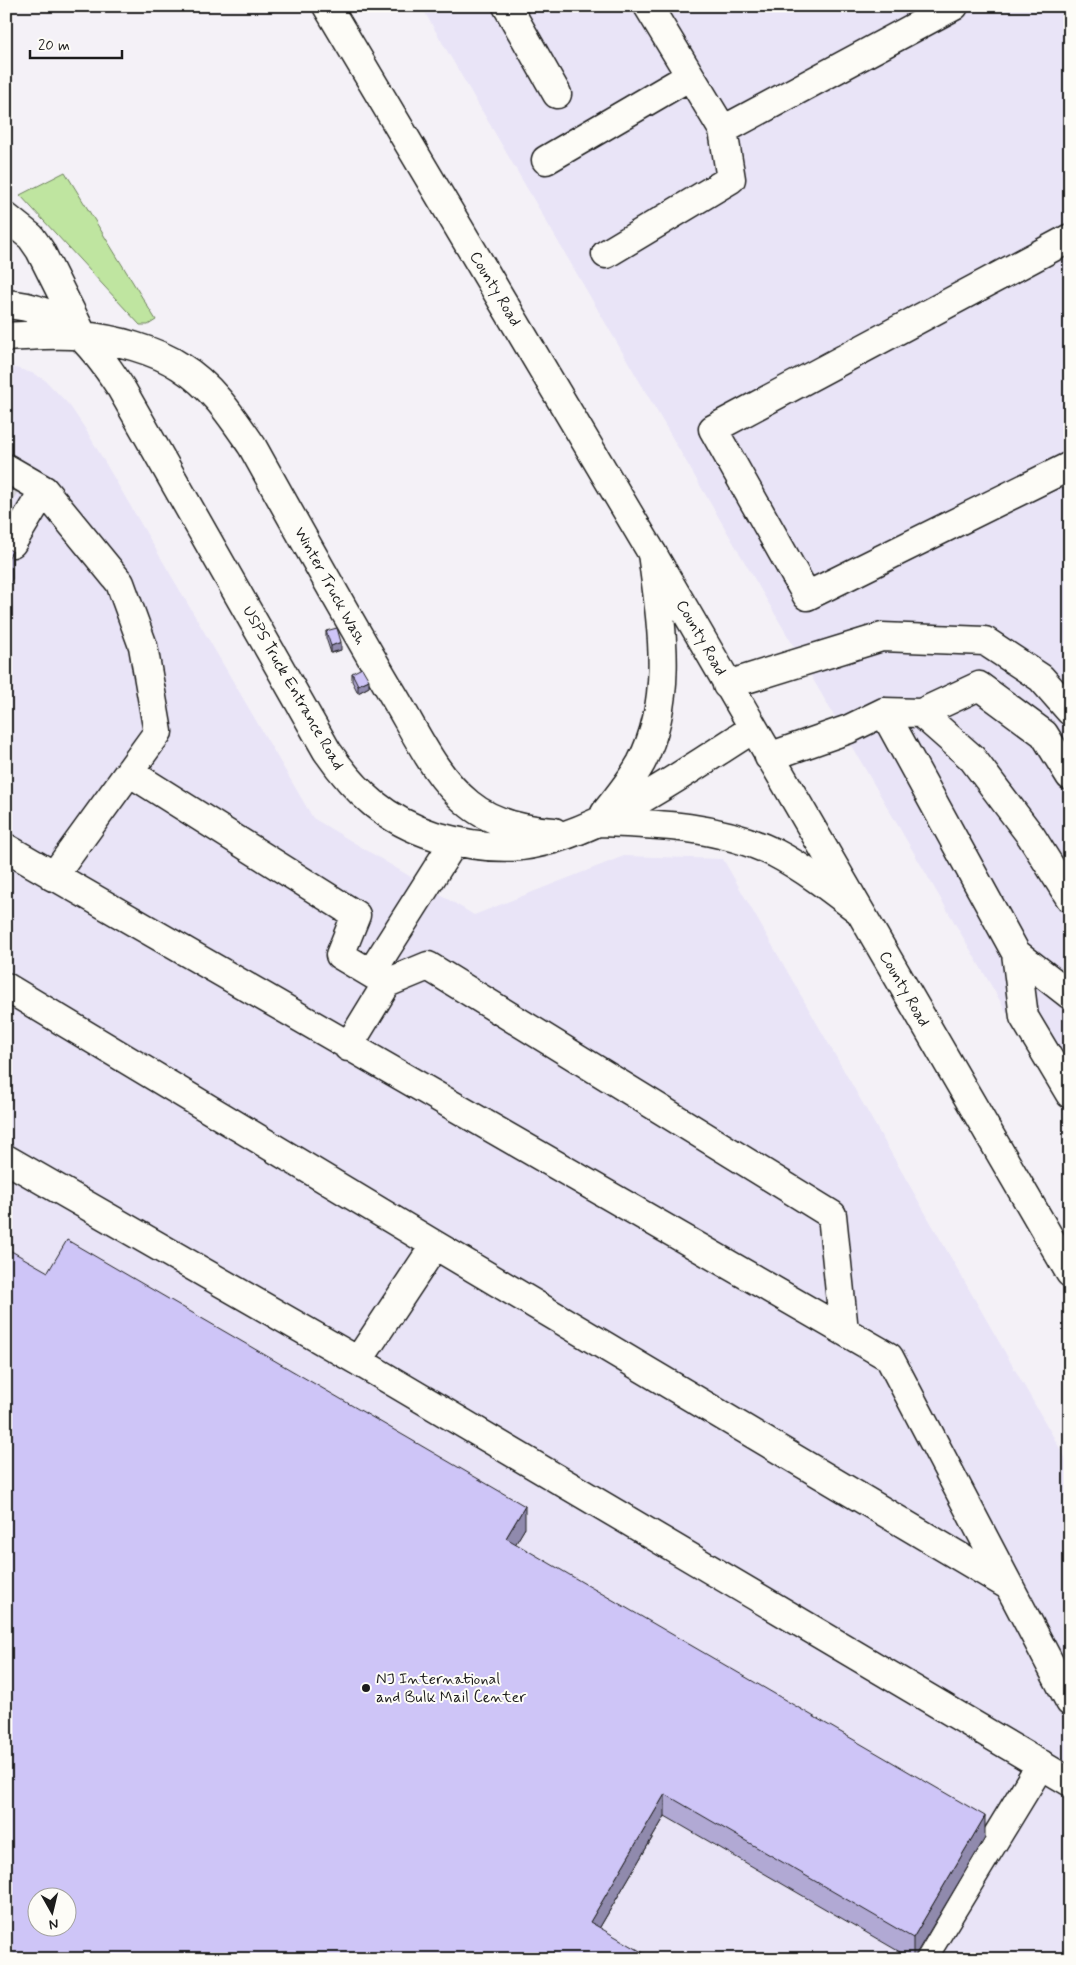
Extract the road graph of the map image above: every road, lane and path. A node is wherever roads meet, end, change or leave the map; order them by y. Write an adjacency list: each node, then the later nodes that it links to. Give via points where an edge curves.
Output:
1 (327, 6): 18 (street, County Road)
2 (507, 6): 6 (street)
3 (648, 6): 5 (street)
4 (954, 6): 7 (street)
5 (690, 76): 7 (street); 8 (street)
6 (557, 94)
7 (723, 130): 11 (street, via 732,179)
8 (546, 160)
9 (6, 217): 13 (street, USPS Truck Entrance Road, via 31,237 40,250)
10 (1070, 238): 15 (street, via 712,429 807,596)
11 (606, 254)
12 (6, 304): 13 (street, USPS Truck Entrance Road, via 47,313)
13 (82, 336): 14 (street, Winter Truck Wash); 27 (street, Winter Truck Wash, via 151,352 181,366 207,387 231,415 252,446 439,773 457,794 470,806 509,824 534,830); 28 (street, USPS Truck Entrance Road, via 121,388 340,769 356,790 374,805 424,832)
14 (6, 337)
15 (1070, 466)
16 (6, 468): 17 (street)
17 (20, 514): 25 (street, via 120,583 143,646 158,732)
18 (652, 553): 19 (street, County Road); 27 (street, via 663,668 657,718 650,743 630,782)
19 (727, 684): 20 (street, via 882,638 985,641 1041,678); 23 (street, County Road)
20 (1070, 711)
21 (884, 712): 22 (street); 24 (street, via 849,729); 33 (street)
22 (921, 712): 26 (street, via 979,686 1044,734); 31 (street, via 972,758 1031,836)
23 (754, 729): 24 (street, County Road); 27 (street, USPS Truck Entrance Road, via 647,795)
24 (769, 757): 32 (street, County Road)
25 (129, 772): 30 (street); 34 (street, via 356,915 340,955)
26 (1070, 776)
27 (586, 827): 28 (street, USPS Truck Entrance Road, via 521,846 490,847); 32 (street, Winter Truck Wash, via 670,825 698,828 746,841 803,869)
28 (454, 842): 34 (street, via 426,886)
29 (6, 848): 30 (street)
30 (53, 877): 37 (street)
31 (1070, 898)
32 (857, 909): 41 (street, County Road)
33 (1016, 953): 36 (street); 38 (street, via 1024,1017)
34 (379, 978): 37 (street); 42 (street, via 428,966 832,1215)
35 (6, 987): 40 (street)
36 (1070, 995)
37 (348, 1047): 42 (street)
38 (1070, 1094)
39 (6, 1159): 43 (street)
40 (435, 1245): 43 (street); 44 (street)
41 (1070, 1273)
42 (844, 1331): 44 (street, via 889,1358)
43 (358, 1361): 46 (street)
44 (1009, 1586): 45 (street)
45 (1070, 1702)
46 (1041, 1764): 47 (street); 48 (street)
47 (1070, 1782)
48 (922, 1959)

